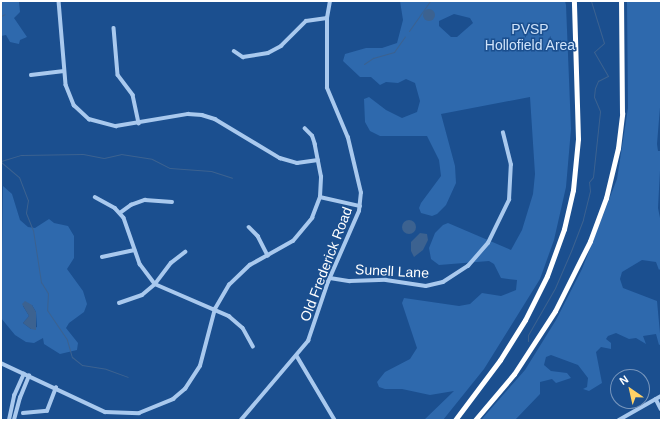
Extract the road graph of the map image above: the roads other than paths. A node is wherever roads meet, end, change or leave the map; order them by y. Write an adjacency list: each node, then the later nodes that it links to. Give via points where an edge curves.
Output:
1 (59, 1): 8 (street)
2 (330, 1): 5 (street, Old Frederick Road)
3 (574, 1): 42 (highway, via 578,139 573,190 564,229 547,276 525,320 500,360)
4 (621, 1): 43 (highway, via 622,113 616,159 606,198 590,241 555,311 514,374)
5 (327, 18): 7 (street, via 306,21 281,46 268,53 243,57); 17 (street, Old Frederick Road, via 327,88 348,138 359,182)
6 (114, 28): 10 (street, via 118,75 134,98)
7 (234, 51)
8 (64, 71): 9 (street); 10 (street, via 71,99 89,119 110,126)
9 (31, 75)
10 (139, 123): 13 (street, via 188,114 202,115 215,119 286,160 303,163)
11 (305, 129): 13 (street, via 312,136)
12 (502, 133): 24 (street, Sunell Lane, via 512,165 509,200 488,244 468,266 443,282 426,286 386,280 355,281)
13 (318, 160): 15 (street, via 321,177)
14 (95, 197): 18 (street)
15 (320, 197): 17 (street); 22 (street, via 312,218 303,231)
16 (172, 202): 18 (street, via 145,200 131,205)
17 (360, 206): 24 (street, Old Frederick Road, via 354,227)
18 (120, 213): 20 (street, via 129,227)
19 (249, 227): 22 (street, via 258,236)
20 (134, 250): 23 (street); 25 (street, via 142,269)
21 (185, 252): 25 (street, via 171,263)
22 (268, 256): 27 (street, via 238,275 222,295)
23 (102, 257)
24 (330, 278): 29 (street, Old Frederick Road, via 311,334)
25 (155, 284): 26 (street, via 142,295); 27 (street)
26 (119, 303)
27 (215, 310): 28 (street, via 239,324); 33 (street, via 200,366 185,389 166,404 139,413 114,414 90,407)
28 (253, 346)
29 (297, 356): 40 (street, Old Frederick Road); 41 (street)
30 (1, 363): 31 (street)
31 (24, 374): 32 (street); 38 (street, via 13,400)
32 (29, 376): 33 (street); 39 (street)
33 (56, 388): 37 (street, via 47,411)
34 (661, 396): 35 (street)
35 (656, 399): 36 (street); 44 (street)
36 (661, 409)
37 (23, 414)
38 (9, 420)
39 (14, 420)
40 (241, 420)
41 (335, 420)
42 (455, 420)
43 (475, 420)
44 (619, 420)

